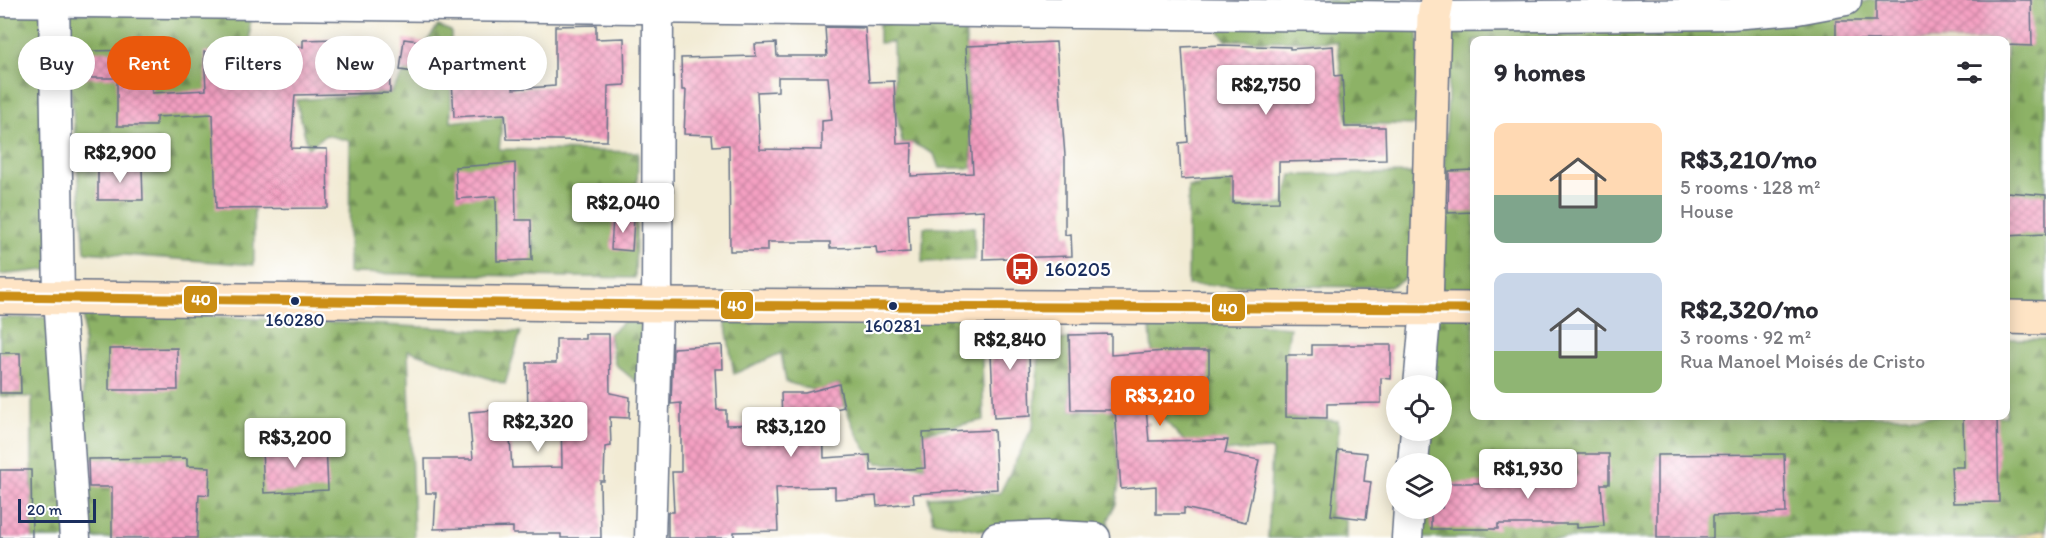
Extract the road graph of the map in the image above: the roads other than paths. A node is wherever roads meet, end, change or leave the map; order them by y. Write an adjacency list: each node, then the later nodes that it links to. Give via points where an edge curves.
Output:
1 (1846, 0): 5 (street, via 1797,9 1731,14)
2 (0, 1): 3 (street)
3 (54, 1): 4 (street); 7 (street)
4 (658, 5): 5 (street); 8 (street)
5 (1435, 8): 9 (main road)
6 (0, 297): 7 (main road)
7 (59, 297): 8 (main road); 15 (street)
8 (657, 305): 9 (main road); 16 (street)
9 (1426, 308): 10 (main road); 13 (street)
10 (1470, 309)
11 (2010, 317): 12 (main road)
12 (2046, 318)
13 (1420, 375)
14 (1408, 519): 19 (street)
15 (75, 538)
16 (650, 538)
17 (997, 538): 18 (street)
18 (1095, 538)
19 (1407, 538)

